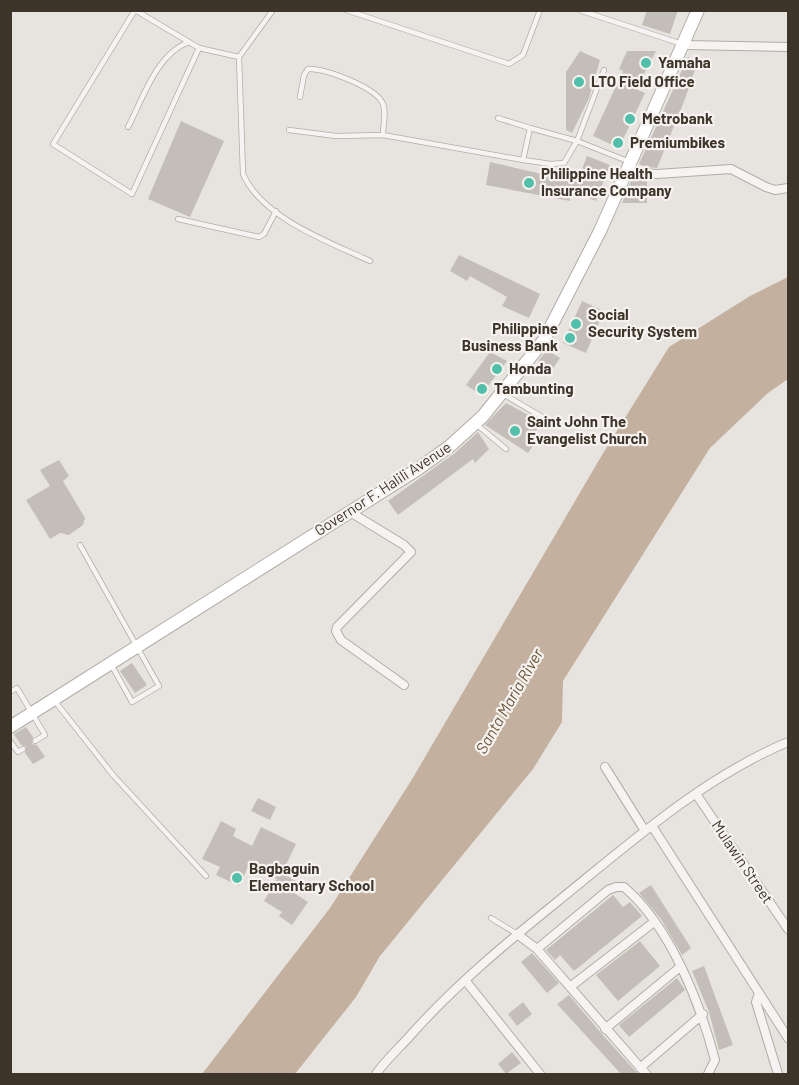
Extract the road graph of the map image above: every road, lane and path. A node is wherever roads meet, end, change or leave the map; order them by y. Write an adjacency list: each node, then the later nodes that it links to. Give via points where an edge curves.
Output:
1 (135, 10): 7 (lane); 10 (lane, via 53,144 132,194)
2 (273, 10): 11 (lane)
3 (345, 10): 4 (lane, via 509,64 523,55)
4 (540, 10)
5 (579, 10): 8 (lane)
6 (698, 10): 8 (main road, Governor F. Halili Avenue)
7 (189, 42): 10 (lane); 15 (lane, via 176,48 161,66)
8 (685, 45): 9 (street); 21 (main road, Governor F. Halili Avenue)
9 (789, 47)
10 (200, 48): 11 (lane)
11 (239, 57): 23 (lane, via 243,174 261,200)
12 (604, 70): 19 (lane)
13 (300, 97): 18 (lane, via 308,69 355,83 381,100)
14 (498, 118): 16 (lane)
15 (128, 127)
16 (530, 128): 19 (lane); 20 (lane)
17 (290, 130): 18 (lane, via 336,136)
18 (383, 135): 20 (lane)
19 (577, 141): 20 (lane, via 569,158 559,165); 21 (lane)
20 (523, 160)
21 (629, 167): 22 (street, via 657,174 731,169 775,190); 26 (main road, Governor F. Halili Avenue, via 544,340)
22 (789, 188)
23 (276, 211): 24 (lane, via 264,234 254,237); 25 (lane, via 304,230)
24 (178, 219)
25 (370, 261)
26 (502, 394): 27 (main road, Governor F. Halili Avenue); 28 (lane)
27 (475, 424): 29 (lane); 30 (main road, Governor F. Halili Avenue, via 426,463)
28 (556, 425)
29 (506, 449)
30 (350, 512): 32 (main road, Governor F. Halili Avenue); 34 (street, via 411,552 336,631 342,640)
31 (80, 544): 32 (lane)
32 (136, 646): 33 (main road, Governor F. Halili Avenue); 33 (lane, via 159,686 132,702)
33 (110, 663): 36 (main road, Governor F. Halili Avenue)
34 (404, 685)
35 (10, 692): 37 (lane, via 17,688)
36 (54, 700): 37 (main road, Governor F. Halili Avenue); 46 (lane, via 106,767)
37 (32, 713): 38 (main road, Governor F. Halili Avenue); 40 (lane, via 45,735)
38 (10, 727)
39 (10, 741): 42 (lane, via 18,752)
40 (35, 741)
41 (789, 742): 44 (street, via 759,755)
42 (23, 749)
43 (605, 767): 45 (street)
44 (696, 794): 45 (street); 49 (street, Mulawin Street)
45 (649, 828): 50 (street); 55 (street)
46 (206, 876)
47 (491, 918): 50 (lane)
48 (654, 922): 51 (street, via 631,893 616,887); 52 (street); 54 (street)
49 (789, 929)
50 (517, 934): 51 (street); 53 (street)
51 (537, 949): 54 (street)
52 (680, 967): 56 (street); 57 (street)
53 (465, 980): 60 (street); 61 (street)
54 (570, 987): 57 (street)
55 (759, 993): 58 (street); 63 (street, via 756,1002)
56 (703, 1014): 59 (street); 62 (street, via 715,1060)
57 (605, 1029): 59 (street)
58 (789, 1038)
59 (643, 1071)
60 (376, 1074)
61 (540, 1074)
62 (708, 1074)
63 (778, 1074)

